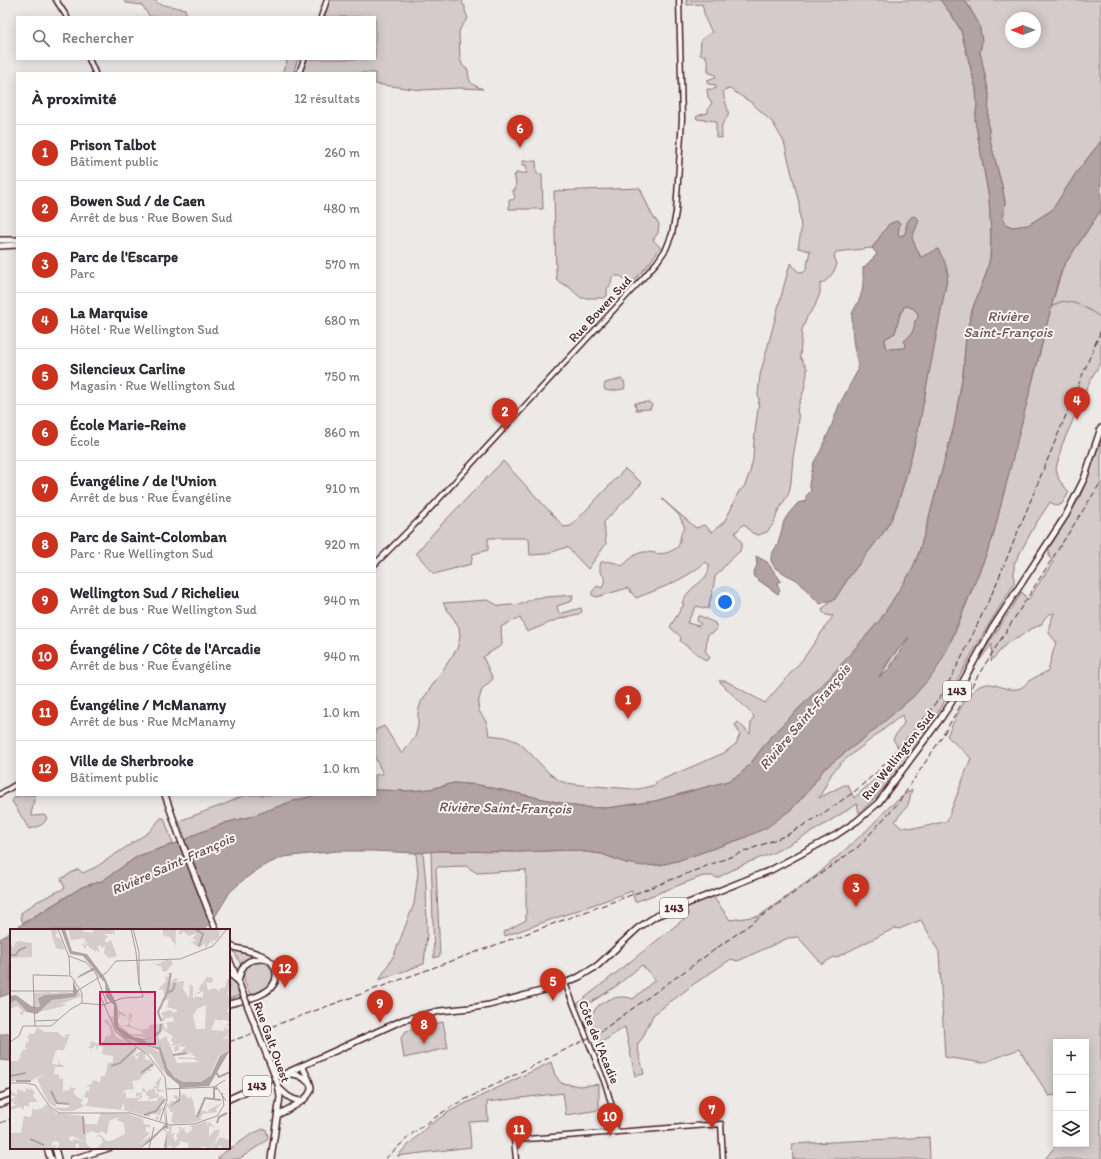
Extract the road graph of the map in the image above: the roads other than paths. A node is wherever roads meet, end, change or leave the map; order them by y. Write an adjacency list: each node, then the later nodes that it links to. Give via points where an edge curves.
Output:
1 (56, 0): 4 (street)
2 (327, 0): 5 (street)
3 (679, 0): 15 (street, Rue Bowen Sud, via 681,134 675,220 666,249 644,277)
4 (66, 16)
5 (320, 16)
6 (89, 60): 8 (street)
7 (304, 60): 9 (street)
8 (95, 72)
9 (299, 72)
10 (0, 240): 11 (main road)
11 (16, 240)
12 (16, 245): 13 (main road)
13 (0, 246)
14 (1101, 428): 25 (main road, Rue Wellington Sud / 143, via 1084,479 1066,515 993,627 951,703 878,803 836,835 771,870 656,916 638,928 597,966)
15 (376, 563)
16 (16, 785): 17 (street)
17 (0, 794)
18 (165, 796): 19 (main road)
19 (215, 928)
20 (230, 946): 21 (main road, via 262,955)
21 (267, 959): 24 (main road, via 247,962 240,972); 26 (main road, via 275,967 275,982 265,992)
22 (230, 962): 24 (main road, Rue Galt Ouest)
23 (230, 974): 24 (main road)
24 (238, 982): 32 (main road, Rue Galt Ouest, bridge)
25 (565, 983): 29 (main road, Rue Wellington Sud / 143, via 489,1005 412,1017); 40 (street, Côte de l'Acadie, via 608,1091)
26 (248, 1000): 27 (main road); 28 (main road)
27 (230, 1004)
28 (230, 1007)
29 (302, 1066): 30 (main road, Rue Wellington Sud / 143); 31 (main road)
30 (285, 1074): 31 (main road, via 302,1076); 35 (main road, Rue Wellington Sud / 143)
31 (310, 1084): 37 (main road, via 310,1094)
32 (278, 1086): 37 (main road, via 291,1098); 39 (main road, Rue Galt Ouest)
33 (10, 1093): 34 (main road)
34 (0, 1097)
35 (230, 1099)
36 (10, 1100): 38 (main road)
37 (303, 1101): 39 (main road)
38 (0, 1104)
39 (278, 1115): 47 (main road, Rue Galt Ouest)
40 (616, 1132): 48 (street, via 514,1140); 49 (street, via 721,1124)
41 (47, 1149): 44 (main road)
42 (55, 1149): 45 (main road)
43 (106, 1149): 46 (main road)
44 (52, 1159)
45 (58, 1159)
46 (73, 1159)
47 (271, 1159)
48 (516, 1159)
49 (724, 1159)

